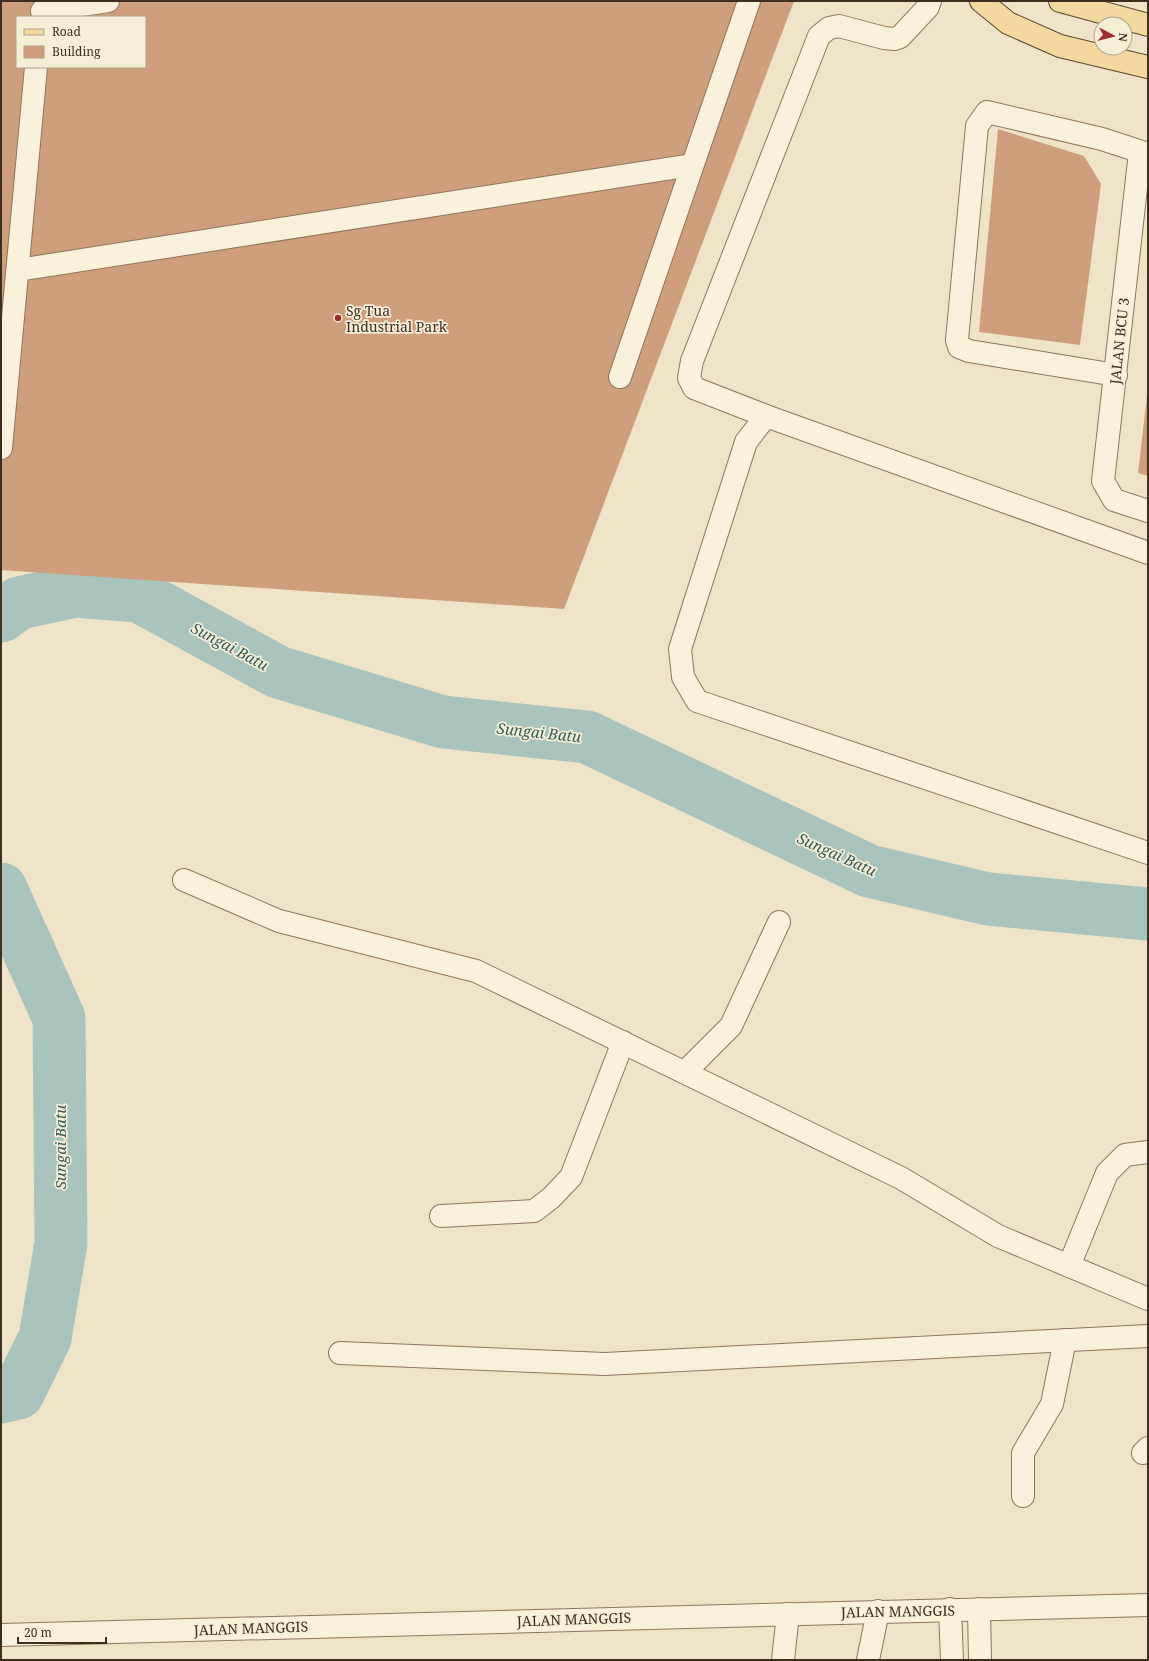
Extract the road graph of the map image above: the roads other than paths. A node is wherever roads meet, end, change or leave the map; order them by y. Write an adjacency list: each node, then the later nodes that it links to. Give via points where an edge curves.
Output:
1 (108, 1): 6 (street)
2 (749, 1): 11 (street)
3 (930, 1): 15 (street, via 928,7 905,32 894,39 839,26 829,28 819,36 692,360 689,378 694,388)
4 (981, 1): 8 (main road, via 1008,23 1060,46)
5 (1060, 1): 7 (main road)
6 (42, 10)
7 (1148, 25)
8 (1148, 67)
9 (36, 68): 12 (street)
10 (1144, 153): 13 (street, JALAN BCU 3); 13 (street, via 1102,139 987,112 977,126 957,340 959,347 969,351)
11 (692, 165): 12 (street); 14 (street)
12 (18, 270): 16 (street)
13 (1116, 375): 17 (street, JALAN BCU 3, via 1103,480 1114,500)
14 (620, 377)
15 (766, 416): 18 (street); 19 (street, via 746,442 680,649 683,677 697,702)
16 (1, 448)
17 (1148, 511)
18 (1148, 553)
19 (1148, 853)
20 (184, 880): 22 (street, via 279,921 476,971)
21 (779, 922): 23 (street, via 731,1026)
22 (623, 1042): 23 (street); 25 (street, via 571,1177 551,1198 534,1210)
23 (685, 1072): 26 (street, via 901,1178 998,1236)
24 (1148, 1152): 26 (street, via 1125,1155 1107,1173)
25 (441, 1216)
26 (1070, 1266): 27 (street)
27 (1148, 1299)
28 (1148, 1336): 29 (street)
29 (1065, 1340): 30 (street, via 605,1364); 31 (street, via 1052,1404 1022,1453)
30 (340, 1353)
31 (1023, 1496)
32 (1148, 1605): 34 (street, JALAN MANGGIS)
33 (950, 1609): 34 (street, JALAN MANGGIS); 35 (street, JALAN MANGGIS); 40 (street)
34 (979, 1609): 41 (street)
35 (878, 1611): 36 (street, JALAN MANGGIS); 39 (street)
36 (788, 1614): 37 (street, JALAN MANGGIS); 38 (street)
37 (1, 1635)
38 (783, 1660)
39 (868, 1660)
40 (952, 1660)
41 (980, 1660)

